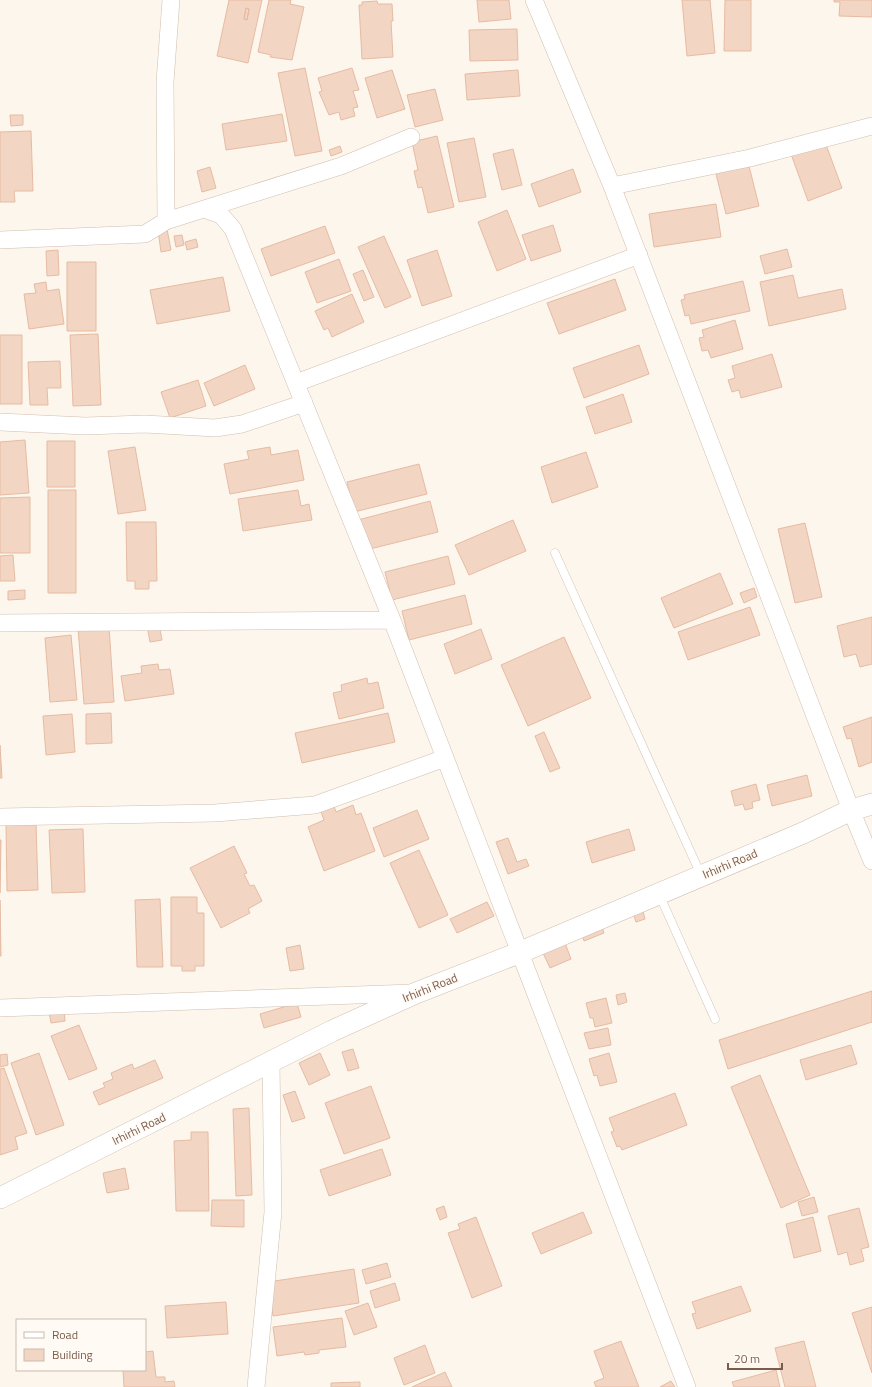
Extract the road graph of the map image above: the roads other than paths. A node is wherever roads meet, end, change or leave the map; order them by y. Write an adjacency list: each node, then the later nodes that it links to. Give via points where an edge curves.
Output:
1 (171, 0): 7 (street, via 165,82)
2 (534, 0): 5 (street)
3 (872, 126): 5 (street, via 750,158)
4 (411, 137): 6 (street, via 341,166)
5 (612, 186): 9 (street)
6 (204, 209): 7 (street); 10 (street, via 222,215 233,229)
7 (166, 221): 8 (street, via 145,234)
8 (0, 240)
9 (639, 255): 10 (street); 18 (street)
10 (296, 383): 11 (street)
11 (304, 403): 12 (street, via 242,424 215,428 145,424 85,426); 14 (street)
12 (0, 422)
13 (556, 553): 21 (lane)
14 (392, 620): 15 (street); 16 (street)
15 (0, 623)
16 (445, 758): 19 (street, via 315,805 215,814); 23 (street)
17 (872, 804): 18 (street, Irhirhi Road)
18 (851, 810): 20 (street); 21 (street, Irhirhi Road)
19 (0, 817)
20 (872, 861)
21 (701, 876): 22 (street, Irhirhi Road)
22 (659, 894): 23 (street, Irhirhi Road); 26 (lane)
23 (521, 952): 24 (street, Irhirhi Road); 30 (street)
24 (416, 993): 25 (street); 27 (street, Irhirhi Road)
25 (0, 1008)
26 (715, 1020)
27 (271, 1062): 28 (street, Irhirhi Road); 29 (street, via 273,1212)
28 (0, 1198)
29 (256, 1387)
30 (687, 1387)

